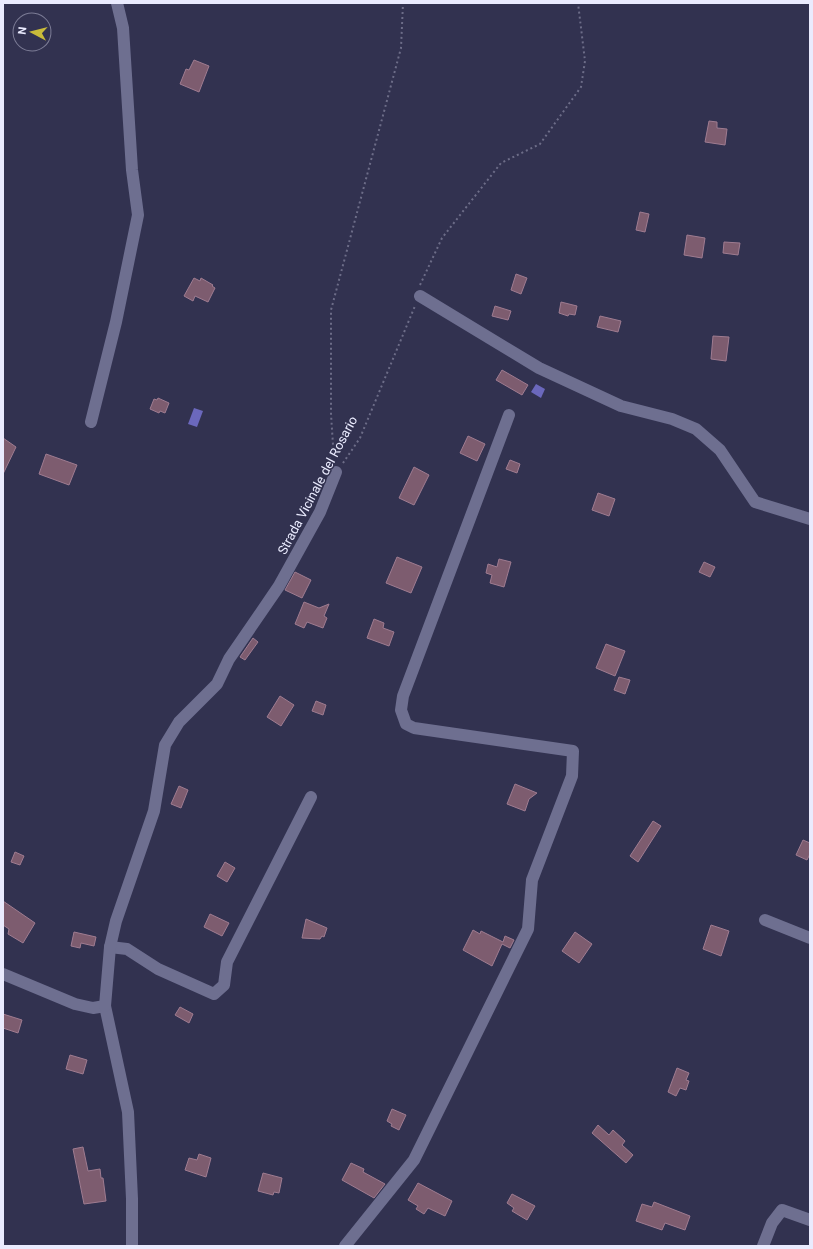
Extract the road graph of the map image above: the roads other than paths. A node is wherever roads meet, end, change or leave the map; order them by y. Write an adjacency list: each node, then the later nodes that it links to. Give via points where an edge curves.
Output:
1 (117, 3): 4 (street, via 123,28 132,170 138,215 116,322)
2 (420, 296): 6 (street, via 539,368 620,406 672,419 696,429 720,450 755,502)
3 (509, 415): 15 (street, via 402,696 402,710 406,724 414,728 574,751 572,776 532,880 528,929 414,1160)
4 (91, 422)
5 (332, 470): 10 (street, Strada Vicinale del Rosario, via 320,512 279,586 229,659 217,684 178,722 165,745 154,811 116,921)
6 (810, 519)
7 (311, 797): 10 (street, via 228,962 224,985 214,994 158,969 127,949)
8 (765, 920): 9 (street)
9 (810, 938)
10 (110, 947): 12 (street, Strada Vicinale del Rosario)
11 (3, 974): 12 (street, via 75,1004 93,1008)
12 (105, 1006): 14 (street, Strada Vicinale del Rosario, via 128,1112)
13 (810, 1220): 16 (street, via 782,1210 772,1223)
14 (132, 1246)
15 (345, 1246)
16 (763, 1246)

